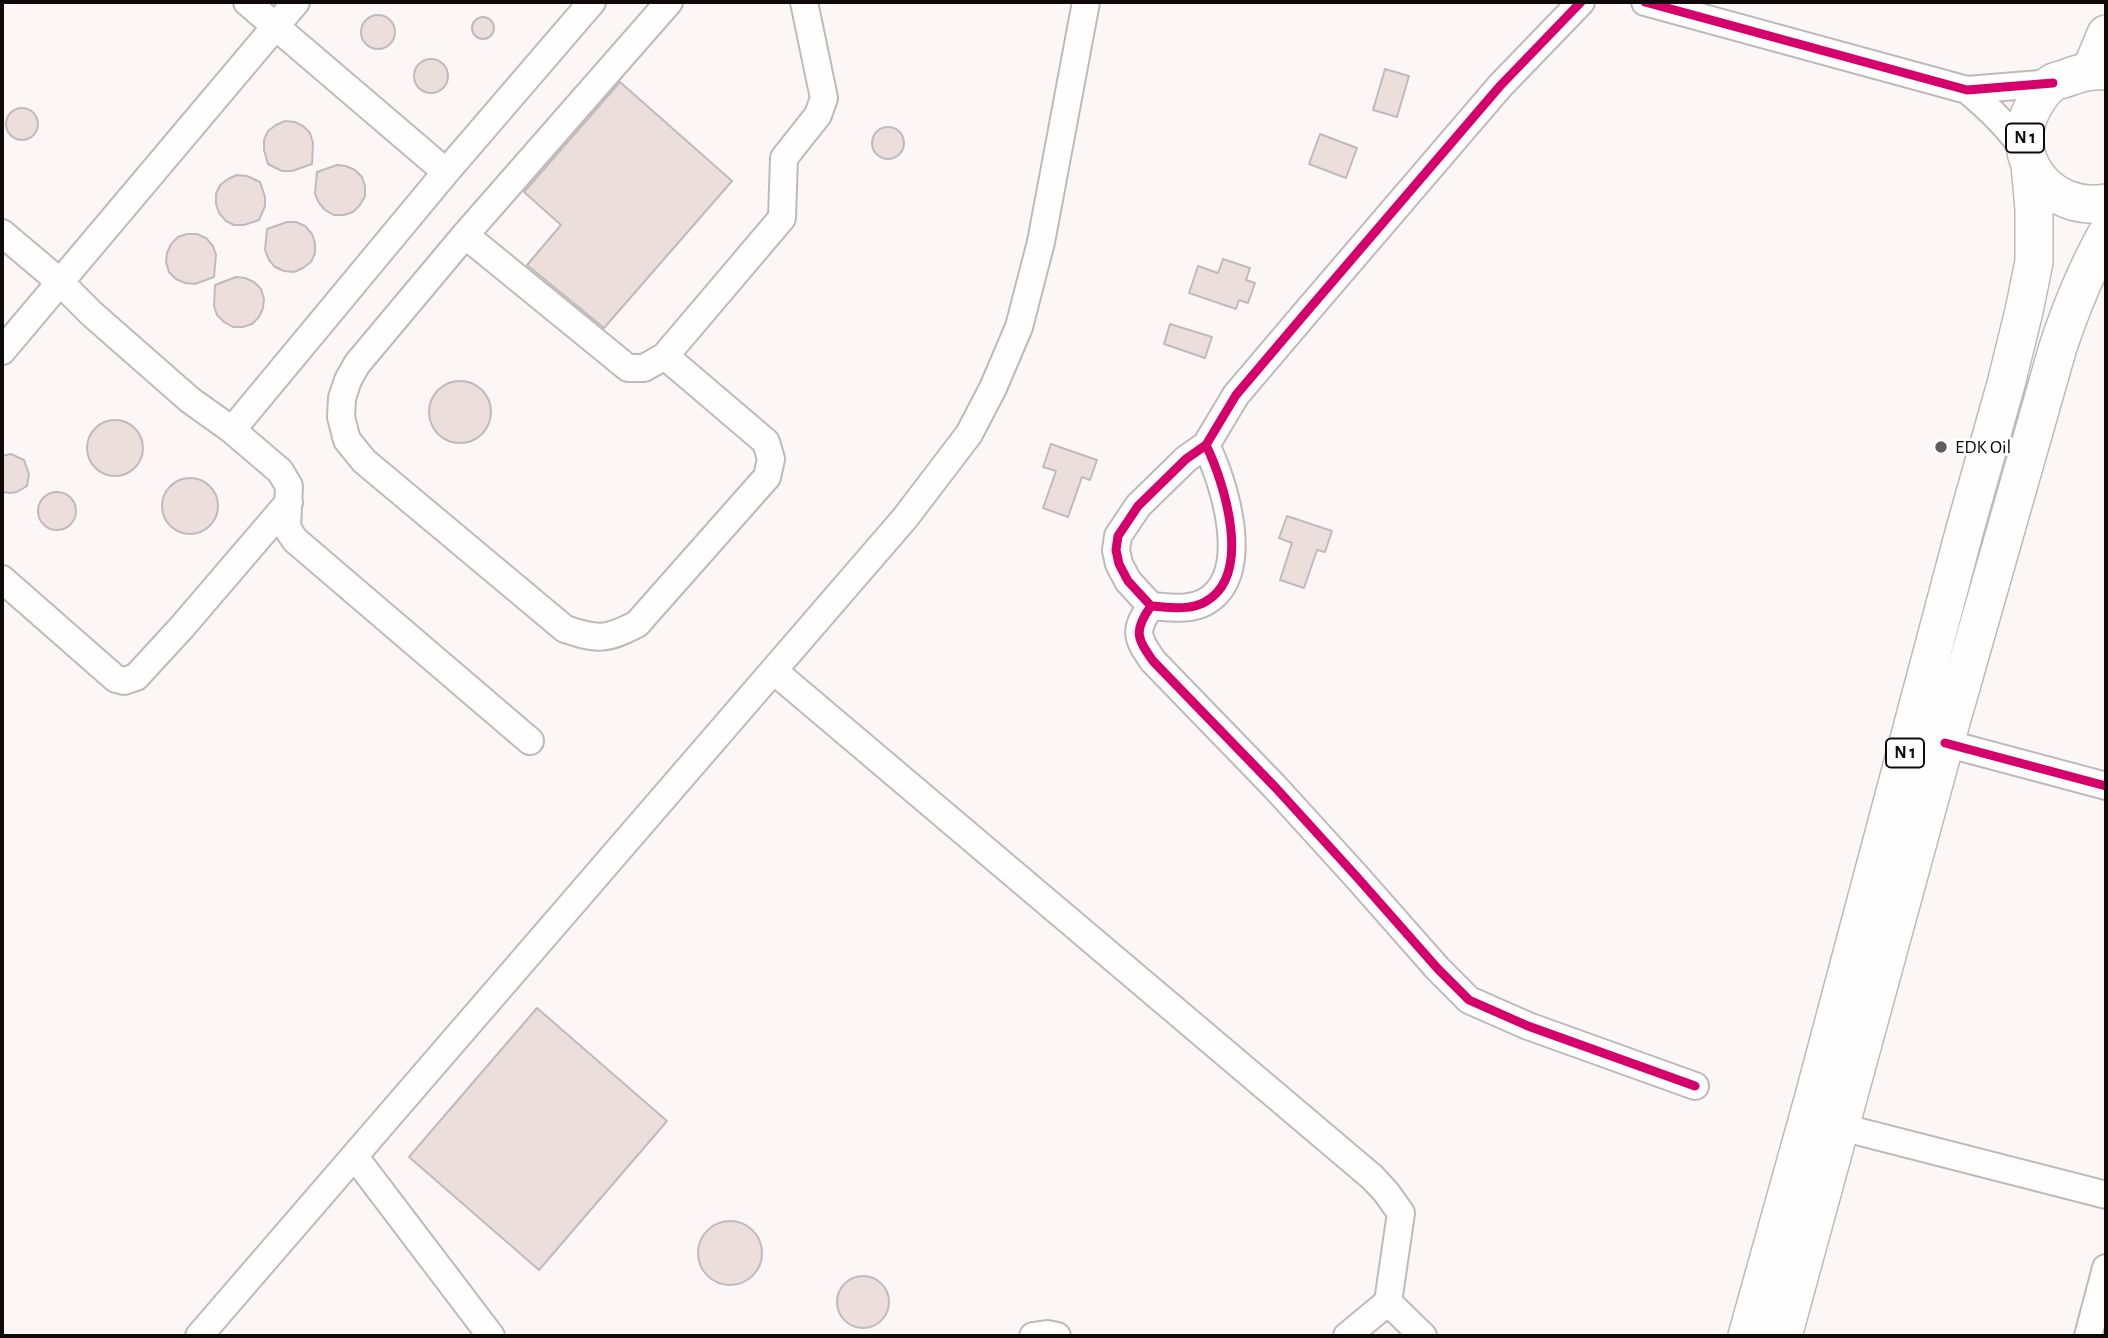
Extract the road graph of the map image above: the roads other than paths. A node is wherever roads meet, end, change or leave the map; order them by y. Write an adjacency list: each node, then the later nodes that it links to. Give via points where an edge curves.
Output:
1 (247, 2): 9 (street)
2 (296, 2): 9 (street)
3 (592, 2): 15 (street)
4 (668, 2): 18 (street)
5 (804, 2): 22 (street, via 824,98 818,115 784,158 782,218)
6 (1086, 2): 28 (street, via 1032,280 1020,327 993,388 969,434 905,518)
7 (1581, 2): 24 (street, via 1500,86 1294,326 1236,395)
8 (1645, 2): 13 (street)
9 (275, 26): 15 (street); 20 (street)
10 (2106, 34): 11 (highway)
11 (2098, 71): 12 (highway)
12 (2053, 83): 13 (street); 14 (highway, N 1, via 2029,114 2025,133)
13 (1967, 90): 14 (street, via 2015,135)
14 (2028, 159): 16 (highway, N 1, via 2056,195 2074,203); 33 (highway, N 1, via 2034,262 2024,311 1965,529)
15 (446, 172): 23 (street)
16 (2106, 203)
17 (2, 233): 20 (street)
18 (465, 235): 22 (street, via 628,368 644,368); 22 (street, via 348,380 341,417 347,440 364,461 565,629 598,638 636,624 767,477 771,459 766,442)
19 (2106, 235): 30 (highway, N 1, via 2071,307)
20 (60, 282): 21 (street); 23 (street, via 190,400)
21 (2, 351)
22 (665, 356)
23 (232, 430): 25 (street, via 280,471 289,486)
24 (1206, 445): 27 (street, via 1138,506 1118,536 1119,564); 27 (street, via 1227,502 1231,543 1227,575 1204,603)
25 (289, 502): 26 (street, via 183,627 136,677 124,681 116,679); 29 (street, via 287,528 295,540)
26 (2, 579)
27 (1151, 606): 32 (street, via 1137,633 1153,661 1469,1000)
28 (774, 671): 34 (street); 37 (street, via 1372,1177 1401,1213)
29 (530, 740)
30 (1945, 743): 31 (street); 33 (highway, N 1)
31 (2106, 786)
32 (1695, 1086)
33 (1824, 1122): 35 (street); 44 (highway, N 1); 45 (highway, N 1)
34 (355, 1157): 38 (street); 39 (street)
35 (2106, 1195)
36 (2106, 1268): 46 (street)
37 (1388, 1301): 42 (street); 43 (street)
38 (199, 1336)
39 (491, 1336)
40 (1032, 1336): 41 (street)
41 (1057, 1336)
42 (1347, 1336)
43 (1423, 1336)
44 (1747, 1336)
45 (1783, 1336)
46 (2088, 1336)

